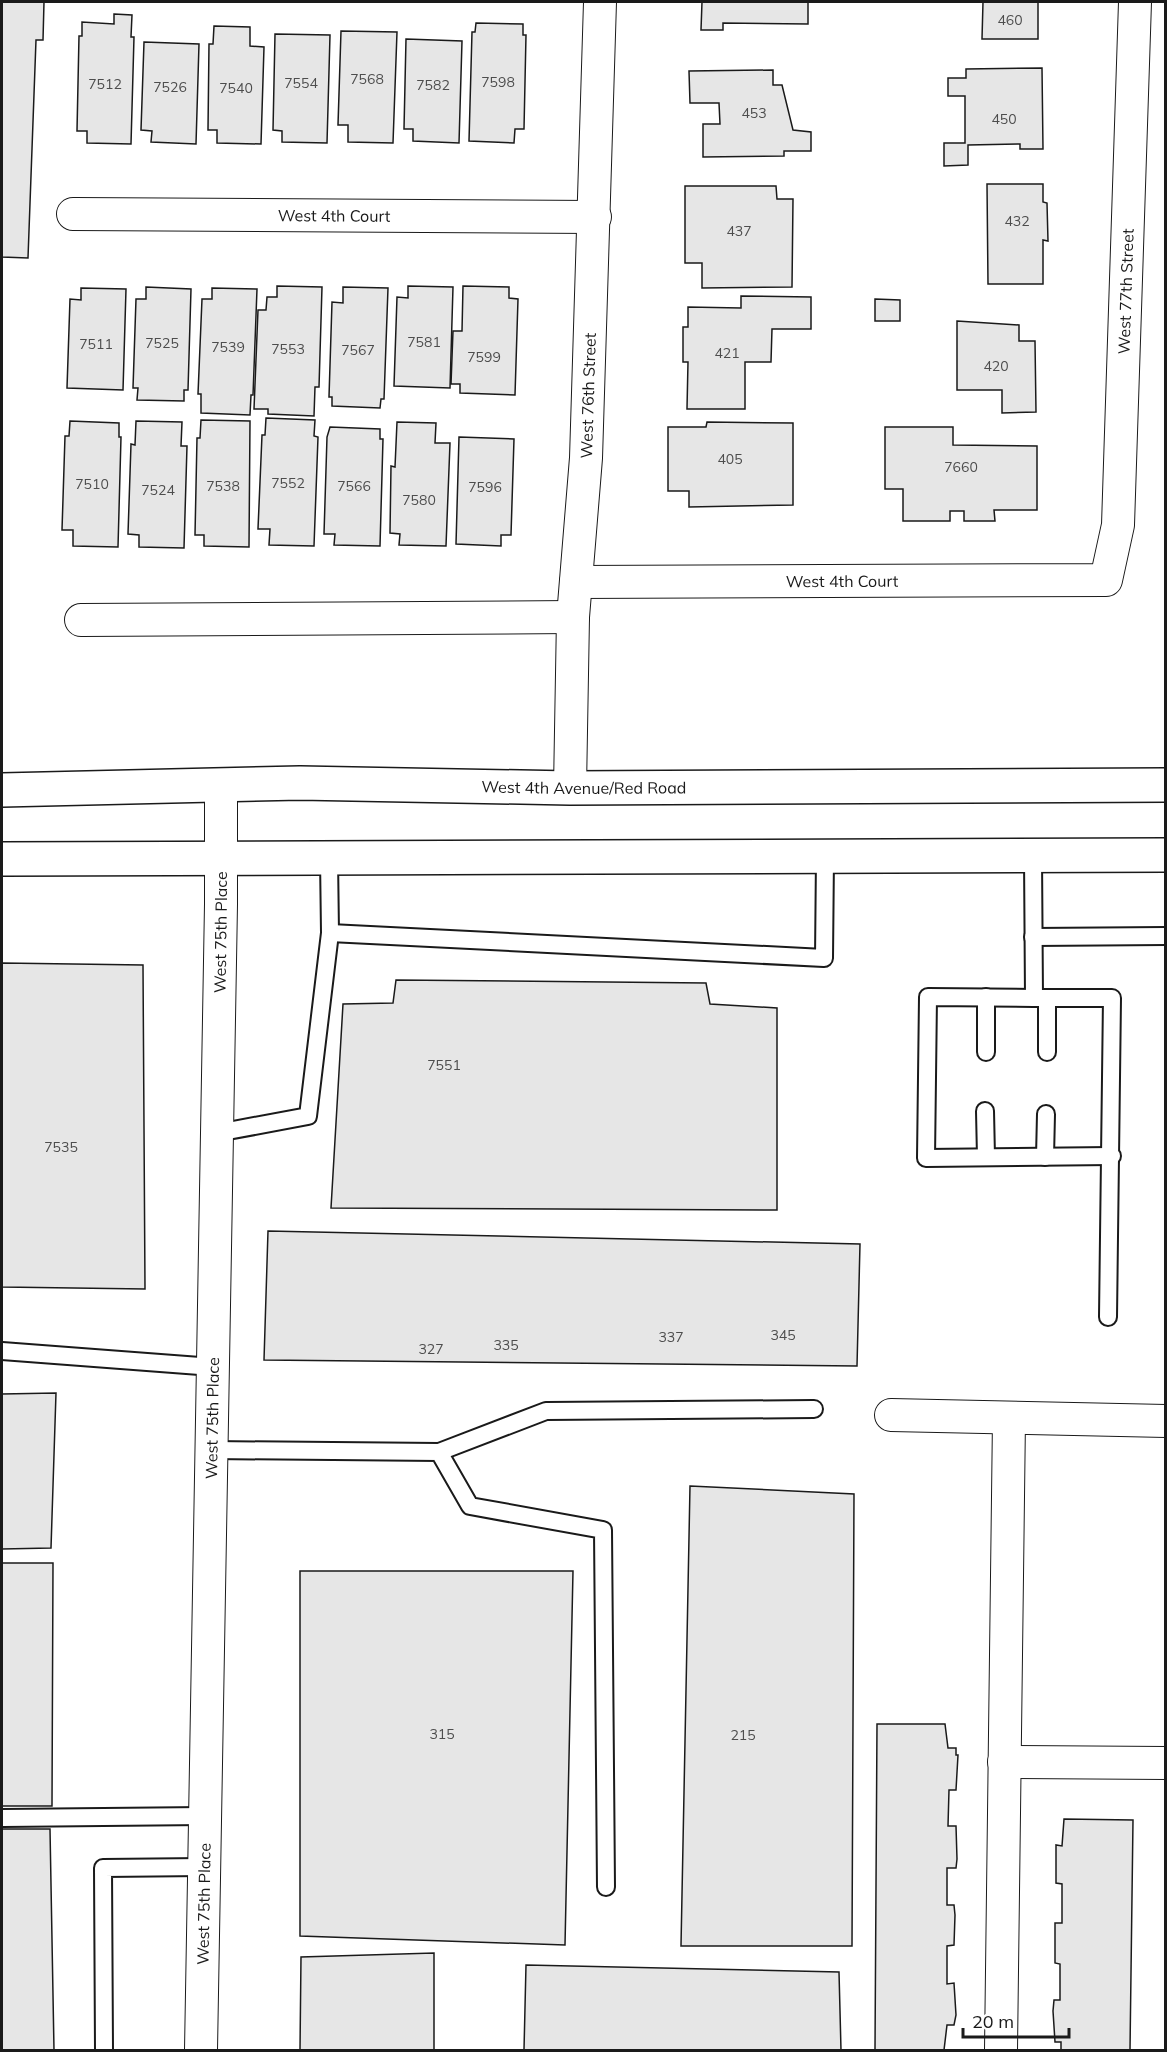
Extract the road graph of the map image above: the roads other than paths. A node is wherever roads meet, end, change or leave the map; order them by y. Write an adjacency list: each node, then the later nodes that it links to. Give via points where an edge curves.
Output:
1 (600, 2): 4 (street, West 76th Street)
2 (1135, 2): 5 (street, West 77th Street, via 1118,525)
3 (72, 214): 4 (street, West 4th Court)
4 (595, 217): 6 (street, West 76th Street, via 586,458)
5 (1106, 580): 6 (street, West 4th Court)
6 (576, 582): 7 (street, West 76th Street)
7 (573, 617): 8 (street); 11 (street, West 76th Street)
8 (81, 620)
9 (221, 786): 11 (main road, West 4th Avenue/Red Road, via 300,783); 12 (main road, West 4th Avenue/Red Road); 16 (street, West 75th Place)
10 (1166, 786): 11 (main road, West 4th Avenue/Red Road)
11 (570, 788)
12 (2, 790)
13 (1166, 855): 15 (main road)
14 (825, 856): 15 (main road); 17 (main road); 19 (lane, via 824,958)
15 (1033, 856): 21 (lane)
16 (221, 858): 17 (main road); 18 (main road); 28 (street, West 75th Place)
17 (328, 858): 19 (lane)
18 (2, 859)
19 (330, 933): 28 (lane, via 308,1116)
20 (1166, 936): 21 (lane)
21 (1033, 937): 23 (lane)
22 (986, 997): 23 (lane); 24 (lane); 30 (lane, via 928,997 926,1158)
23 (1040, 998): 25 (lane); 29 (lane, via 1112,998)
24 (986, 1052)
25 (1047, 1052)
26 (985, 1111): 30 (lane)
27 (1046, 1114): 31 (lane)
28 (217, 1133): 34 (street, West 75th Place)
29 (1112, 1156): 31 (lane); 32 (lane)
30 (986, 1157): 31 (lane)
31 (1045, 1157)
32 (1108, 1317)
33 (2, 1351): 34 (lane)
34 (213, 1367): 39 (street, West 75th Place)
35 (814, 1409): 40 (lane, via 546,1411)
36 (891, 1415): 37 (street)
37 (1009, 1418): 38 (street); 41 (street)
38 (1166, 1421)
39 (212, 1450): 40 (lane); 43 (street, West 75th Place)
40 (439, 1452): 46 (lane, via 470,1506 603,1530)
41 (1004, 1762): 42 (street); 49 (street)
42 (1166, 1763)
43 (205, 1816): 44 (lane); 45 (street, West 75th Place)
44 (2, 1818)
45 (204, 1867): 47 (lane, via 103,1868); 48 (street, West 75th Place)
46 (606, 1887)
47 (104, 2050)
48 (201, 2050)
49 (1000, 2050)

